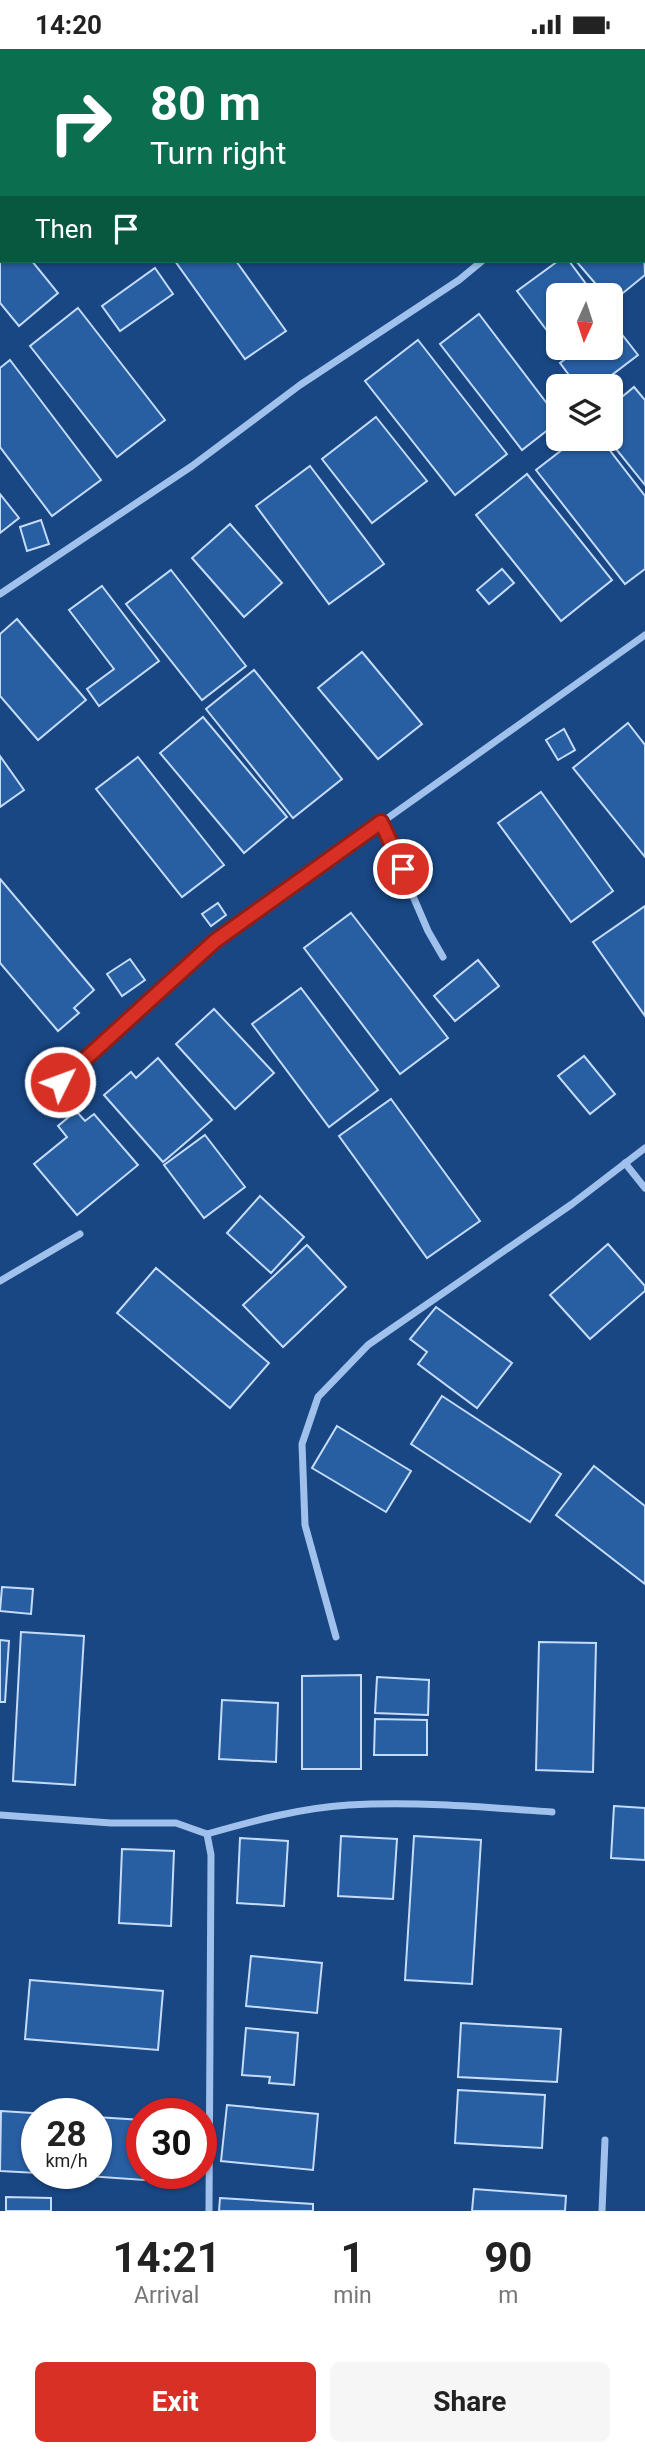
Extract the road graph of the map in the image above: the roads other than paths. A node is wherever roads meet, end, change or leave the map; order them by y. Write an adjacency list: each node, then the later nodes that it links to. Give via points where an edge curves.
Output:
1 (480, 263): 2 (street, via 300,385 192,466)
2 (0, 594)
3 (645, 635): 4 (street)
4 (381, 822): 5 (street); 6 (street, via 215,941)
5 (443, 957)
6 (41, 1099)
7 (645, 1148): 8 (street)
8 (625, 1163): 9 (street); 12 (street, via 368,1345 318,1397 302,1444 305,1525)
9 (645, 1188)
10 (80, 1234): 11 (street)
11 (0, 1281)
12 (335, 1637)
13 (552, 1812): 15 (street, via 449,1804 347,1805 290,1813)
14 (0, 1815): 15 (street, via 176,1823)
15 (207, 1834): 17 (street, via 211,1855)
16 (605, 2140): 18 (street)
17 (209, 2211)
18 (601, 2211)

